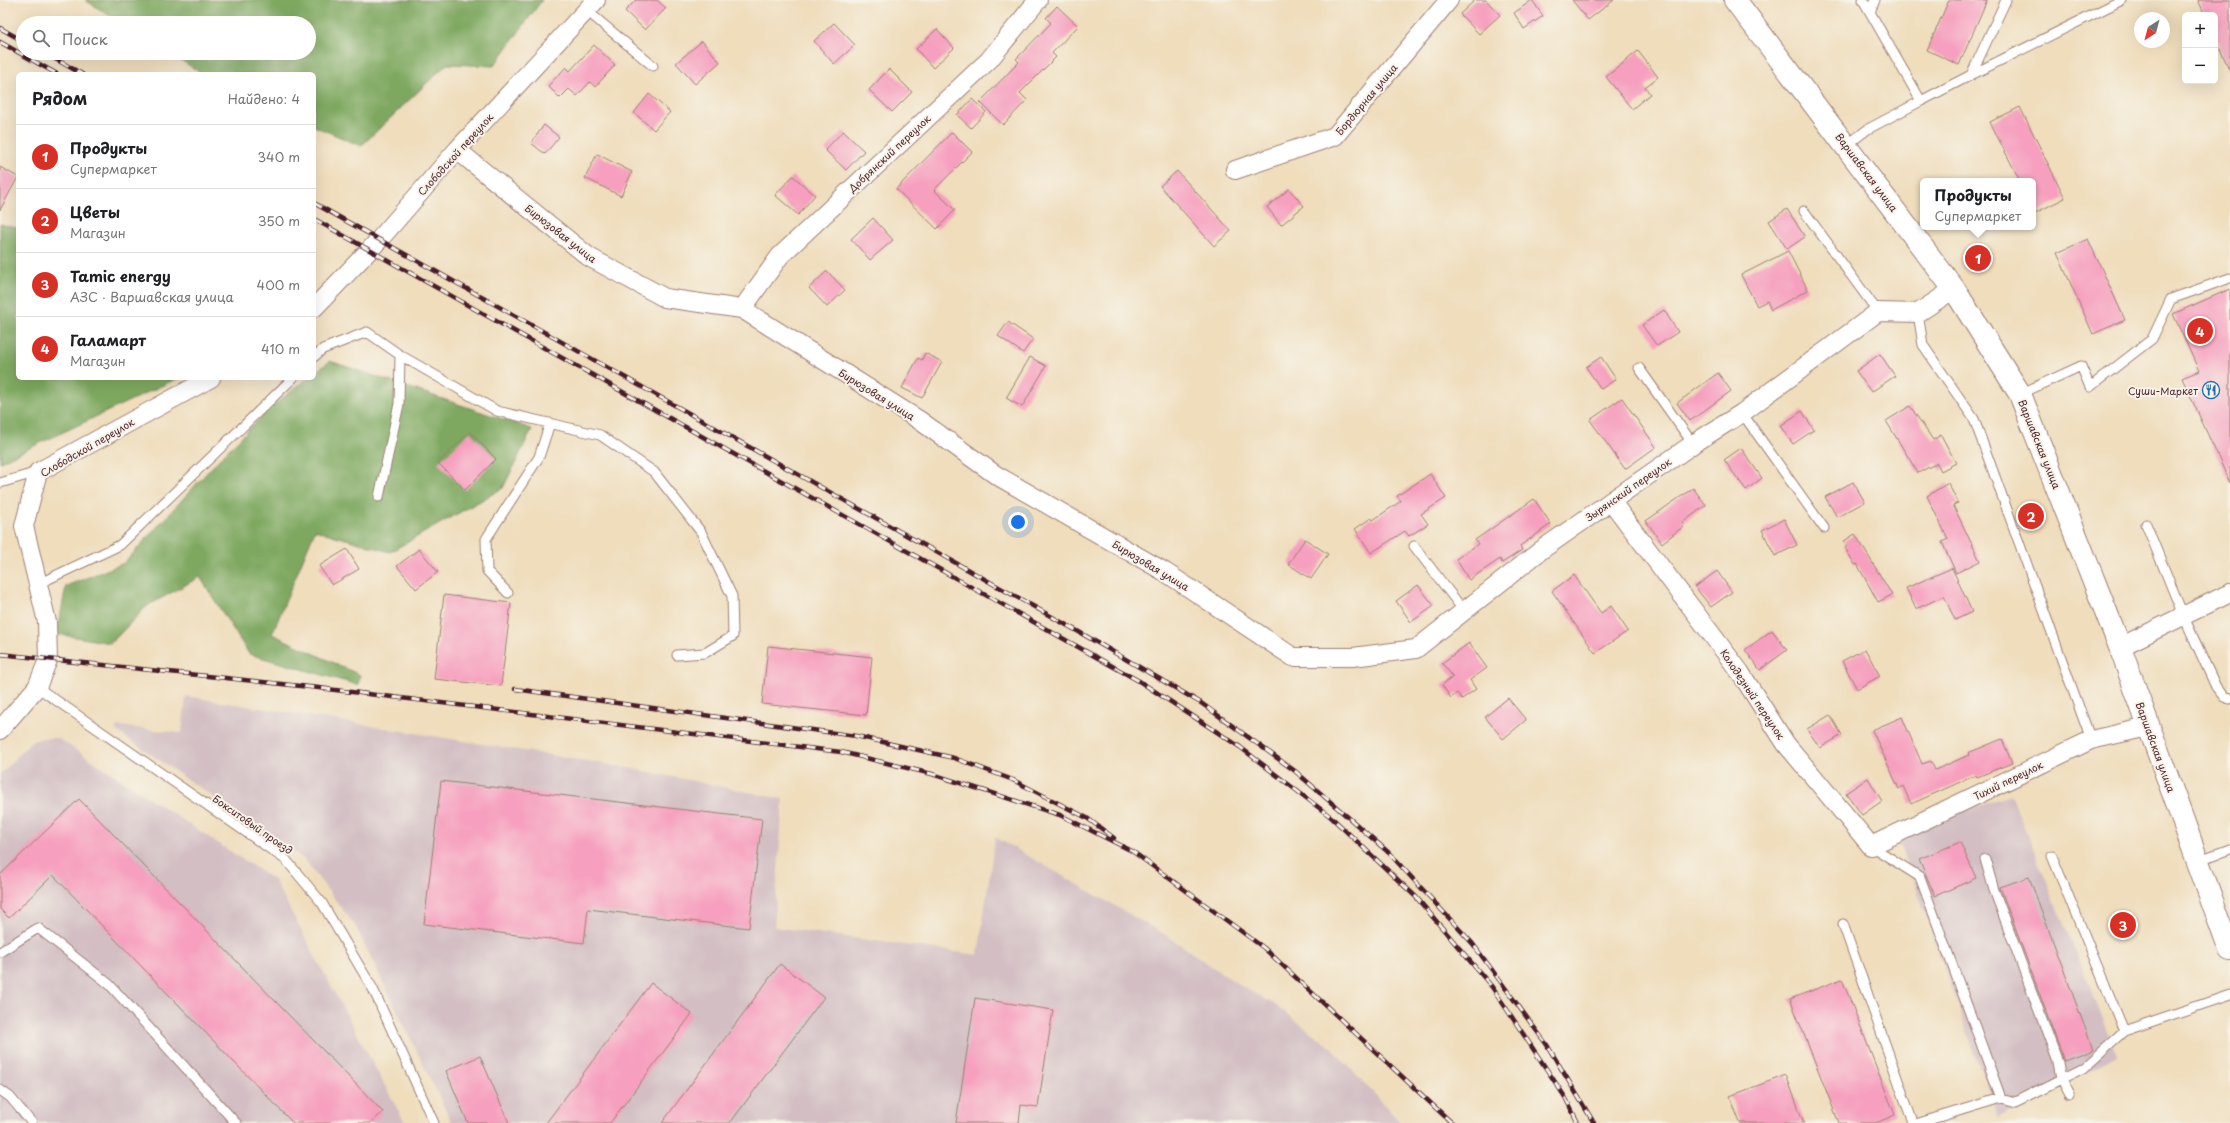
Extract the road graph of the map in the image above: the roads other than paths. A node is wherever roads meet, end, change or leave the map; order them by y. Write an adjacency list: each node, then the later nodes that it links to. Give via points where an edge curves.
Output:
1 (1038, 0): 20 (street, Добрянский переулок, via 989,60 780,256)
2 (1449, 0): 15 (street, Бордюрная улица, via 1335,136)
3 (1735, 0): 13 (main road, Варшавская улица)
4 (1863, 0): 9 (lane)
5 (1875, 0): 9 (lane)
6 (2006, 0): 11 (lane)
7 (2122, 0): 11 (lane)
8 (591, 5): 10 (lane); 14 (street, Слободской переулок)
9 (1870, 12): 12 (lane)
10 (653, 66)
11 (1971, 75): 12 (lane)
12 (1922, 101): 13 (lane, via 1868,128)
13 (1847, 145): 18 (main road, Варшавская улица)
14 (457, 150): 19 (street, Слободской переулок, via 379,240); 20 (street, Бирюзовая улица, via 589,257 665,298)
15 (1235, 170)
16 (1804, 211): 21 (lane)
17 (2230, 278): 28 (lane, via 2171,299 2152,339 2090,387 2081,366)
18 (1954, 289): 22 (street); 28 (main road, Варшавская улица)
19 (316, 306)
20 (742, 309): 46 (street, Бирюзовая улица, via 919,420 996,475 1165,572)
21 (1878, 312): 22 (street); 29 (street, Зырянский переулок)
22 (1918, 313): 51 (lane, via 1922,345 1974,418)
23 (316, 355): 24 (lane, via 323,349 367,332)
24 (400, 355): 30 (lane, via 497,410); 34 (lane, via 399,404)
25 (1639, 368): 31 (lane)
26 (207, 380): 32 (street, Слободской переулок)
27 (291, 380): 39 (lane, via 120,545)
28 (2020, 394): 44 (main road, Варшавская улица)
29 (1742, 413): 31 (street, Зырянский переулок); 37 (lane)
30 (550, 423): 40 (lane, via 539,457 486,539 487,571); 45 (lane, via 600,435 654,472 701,532 732,596 733,636 705,653)
31 (1693, 444): 35 (street, Зырянский переулок)
32 (38, 472): 33 (lane); 39 (street, Слободской переулок, via 24,526)
33 (0, 483)
34 (379, 497)
35 (1611, 501): 42 (street, Зырянский переулок, via 1544,548); 52 (street, Колодезный переулок, via 1740,672 1786,744)
36 (2146, 524): 43 (lane)
37 (1824, 528)
38 (1414, 546): 42 (lane)
39 (38, 584): 47 (street, Слободской переулок, via 47,622 48,660)
40 (508, 593)
41 (2230, 593): 43 (street)
42 (1464, 611): 46 (street, Зырянский переулок, via 1416,650 1353,657)
43 (2183, 616): 44 (street); 48 (lane, via 2216,687 2224,697)
44 (2120, 647): 49 (main road, Варшавская улица)
45 (678, 655)
46 (1293, 657)
47 (38, 687): 50 (street, Слободской переулок); 68 (lane, Бокситовый проезд, via 286,860 322,903 373,989)
48 (2230, 698)
49 (2148, 727): 51 (street, Тихий переулок); 56 (main road, Варшавская улица)
50 (0, 730)
51 (2091, 740): 52 (street, Тихий переулок)
52 (1872, 846): 65 (lane, via 1920,877)
53 (2230, 849): 56 (lane)
54 (2052, 856): 61 (lane)
55 (1985, 860): 62 (lane, via 2058,1062)
56 (2197, 861): 58 (main road, Варшавская улица)
57 (1843, 924): 69 (lane)
58 (2230, 950)
59 (0, 952): 67 (lane, via 38,928 109,984)
60 (2230, 995): 61 (lane)
61 (2124, 1031): 62 (lane, via 2083,1068)
62 (2061, 1078): 64 (lane); 65 (lane, via 2015,1102)
63 (0, 1090): 66 (lane, via 10,1097)
64 (2070, 1095)
65 (2001, 1098): 70 (lane)
66 (32, 1123)
67 (236, 1123)
68 (434, 1123)
69 (1913, 1123)
70 (1919, 1123)

